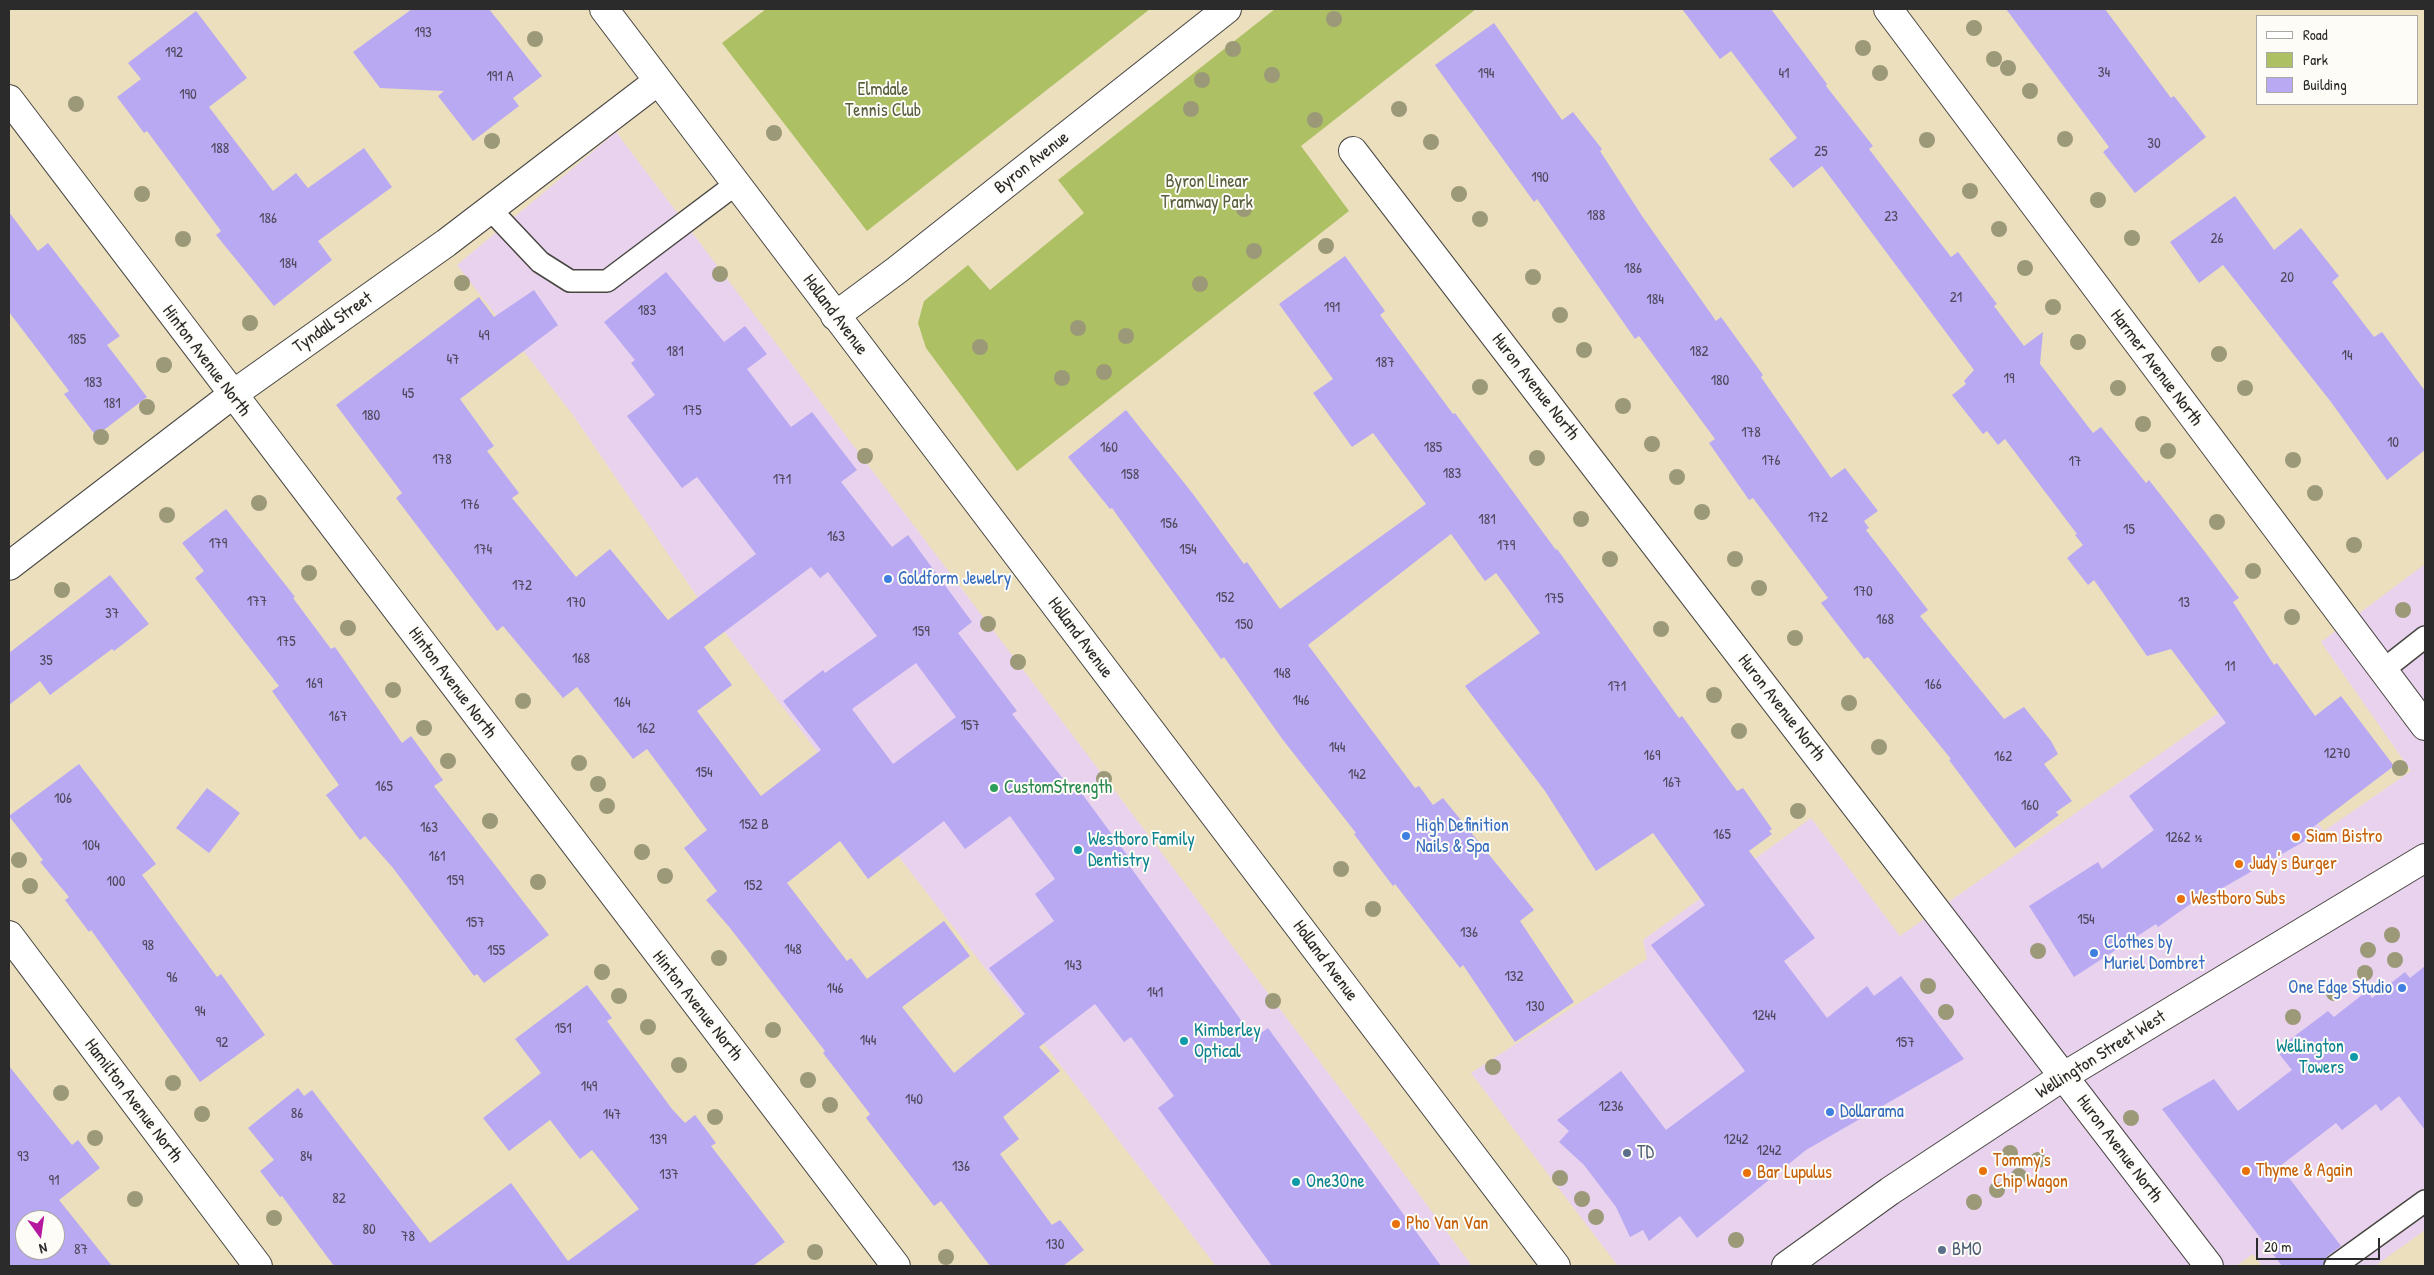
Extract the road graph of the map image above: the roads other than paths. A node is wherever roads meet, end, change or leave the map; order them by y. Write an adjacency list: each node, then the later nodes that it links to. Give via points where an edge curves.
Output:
1 (604, 9): 4 (street, Holland Avenue)
2 (1227, 9): 9 (street, Byron Avenue)
3 (1888, 9): 13 (street, Harmer Avenue North)
4 (658, 81): 7 (street, Holland Avenue); 8 (street, Tyndall Street)
5 (9, 99): 10 (street, Hinton Avenue North)
6 (1353, 151): 17 (street, Huron Avenue North)
7 (736, 184): 8 (lane, via 607,281 570,281 540,262); 9 (street, Holland Avenue)
8 (490, 209): 10 (street, Tyndall Street)
9 (835, 316): 22 (street, Holland Avenue)
10 (232, 395): 11 (street, Tyndall Street); 21 (street, Hinton Avenue North)
11 (9, 566)
12 (2425, 637): 13 (lane)
13 (2382, 670): 14 (street, Harmer Avenue North)
14 (2421, 710)
15 (2425, 858): 17 (street, Wellington Street West)
16 (9, 935): 20 (street, Hamilton Avenue North)
17 (2064, 1076): 19 (street, Huron Avenue North); 23 (street, Wellington Street West, via 1890,1191)
18 (2425, 1201): 24 (lane)
19 (2205, 1265)
20 (258, 1266)
21 (896, 1266)
22 (1556, 1266)
23 (1786, 1266)
24 (2335, 1266)

